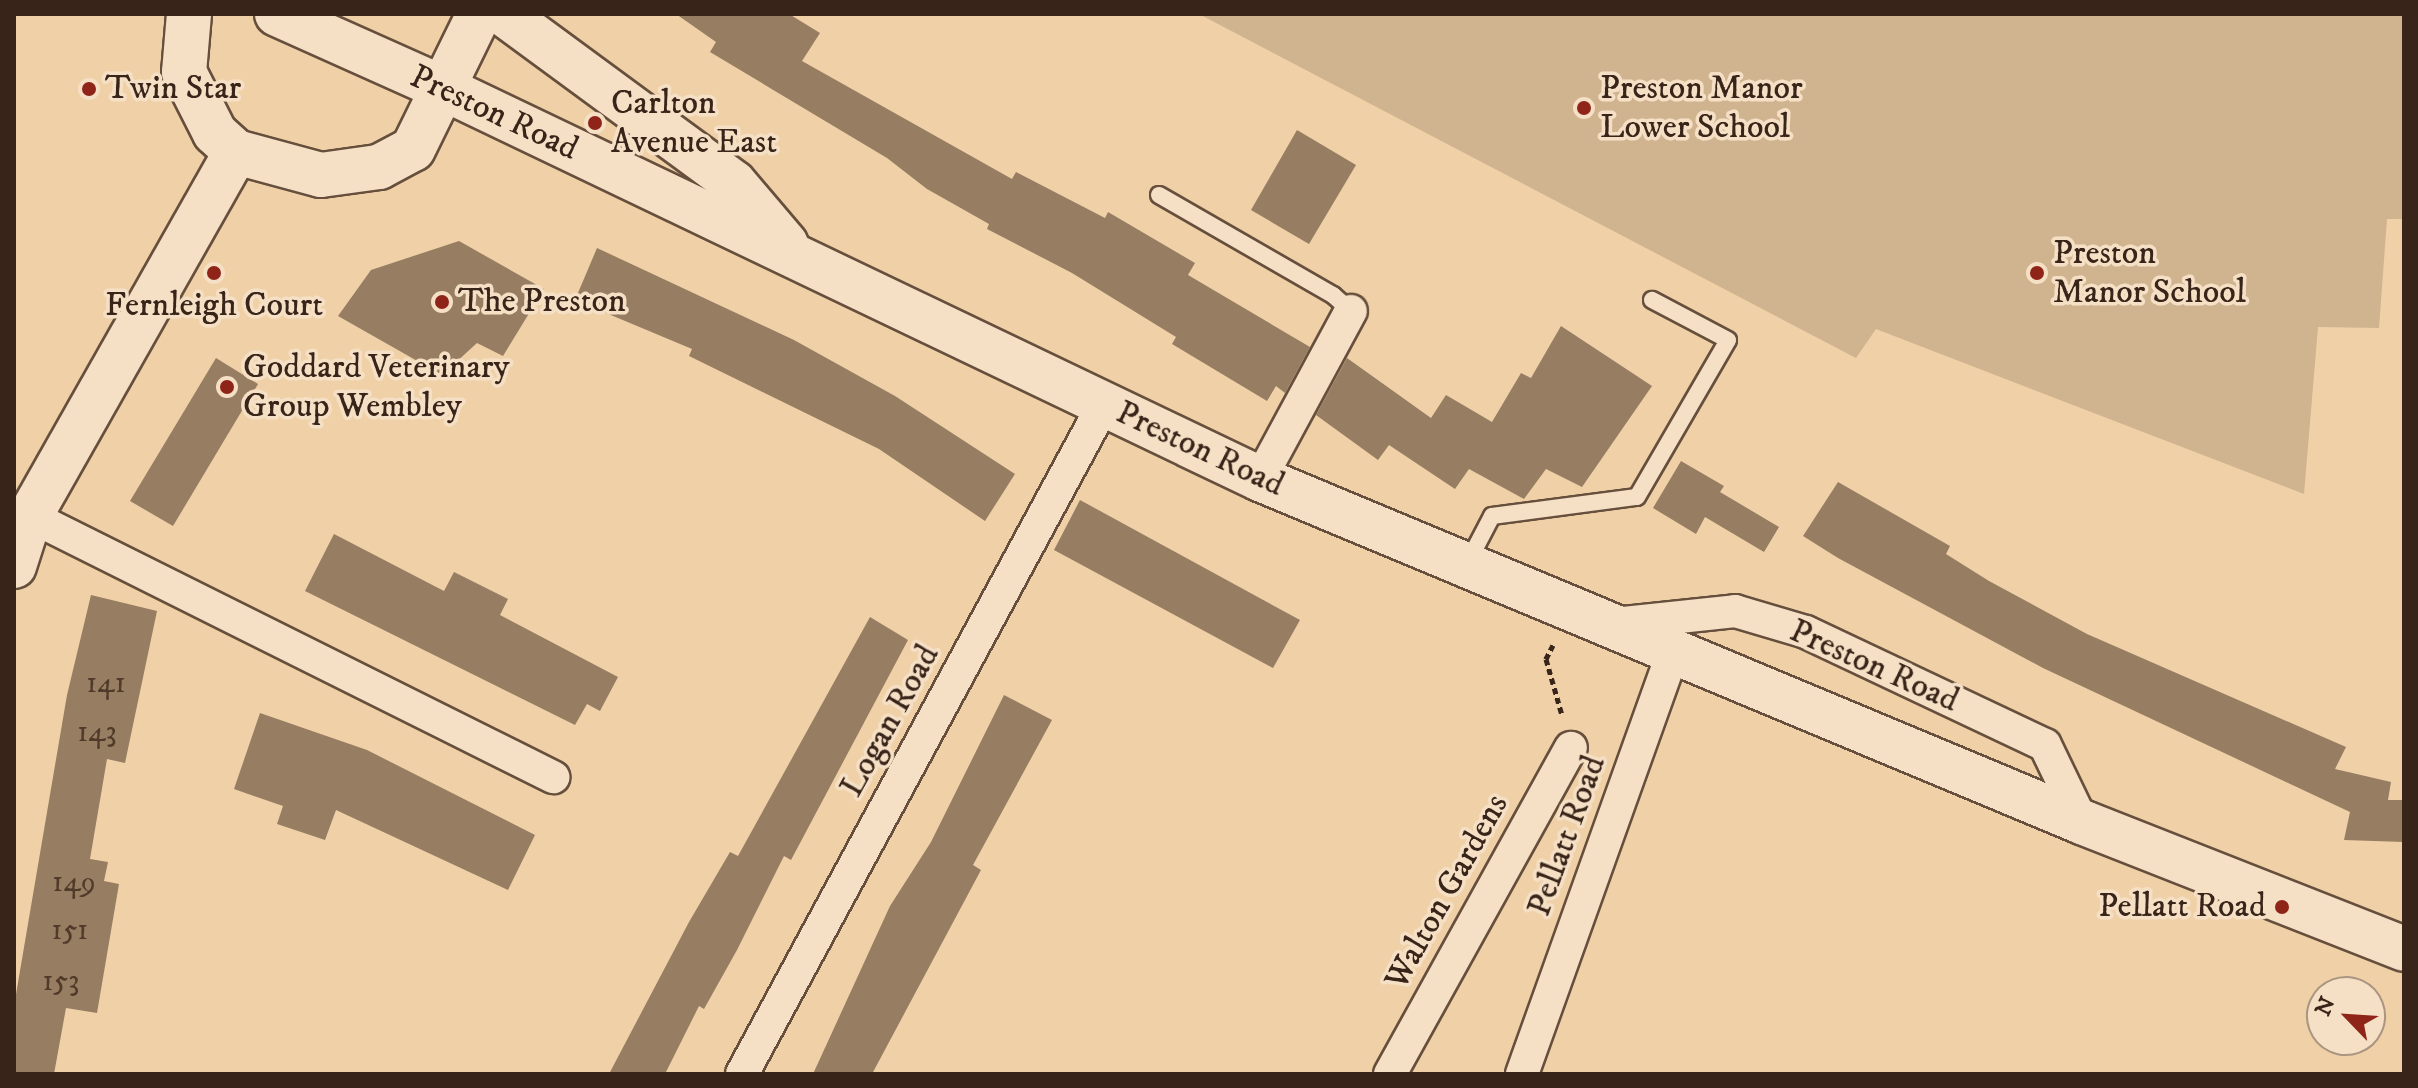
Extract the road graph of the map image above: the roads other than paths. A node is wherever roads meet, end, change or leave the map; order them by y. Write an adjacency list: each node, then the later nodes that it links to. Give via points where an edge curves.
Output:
1 (189, 14): 6 (street, via 184,72 215,133)
2 (277, 14): 5 (street, Preston Road)
3 (479, 14): 5 (street)
4 (504, 14): 8 (street, Preston Road, via 734,183)
5 (445, 89): 6 (street, via 413,149 379,167 321,175); 8 (street, Preston Road)
6 (236, 152): 13 (street)
7 (1159, 195): 10 (lane, via 1333,295)
8 (796, 257): 11 (street, Preston Road)
9 (1652, 300): 14 (lane, via 1728,340 1637,497 1492,516)
10 (1351, 311): 12 (street)
11 (1104, 404): 12 (street, Preston Road); 23 (street, Logan Road)
12 (1260, 479): 14 (street, Preston Road)
13 (30, 516): 15 (street); 19 (street)
14 (1466, 565): 16 (street, Preston Road)
15 (14, 566)
16 (1591, 617): 17 (street, Preston Road); 20 (street, Preston Road, via 1735,611 1806,632 2045,745)
17 (1674, 650): 20 (street, Preston Road); 22 (street, Pellatt Road)
18 (1571, 748): 24 (street, Walton Gardens)
19 (553, 777)
20 (2082, 822): 21 (street, Preston Road)
21 (2404, 949)
22 (1532, 1065)
23 (742, 1074)
24 (1390, 1074)

